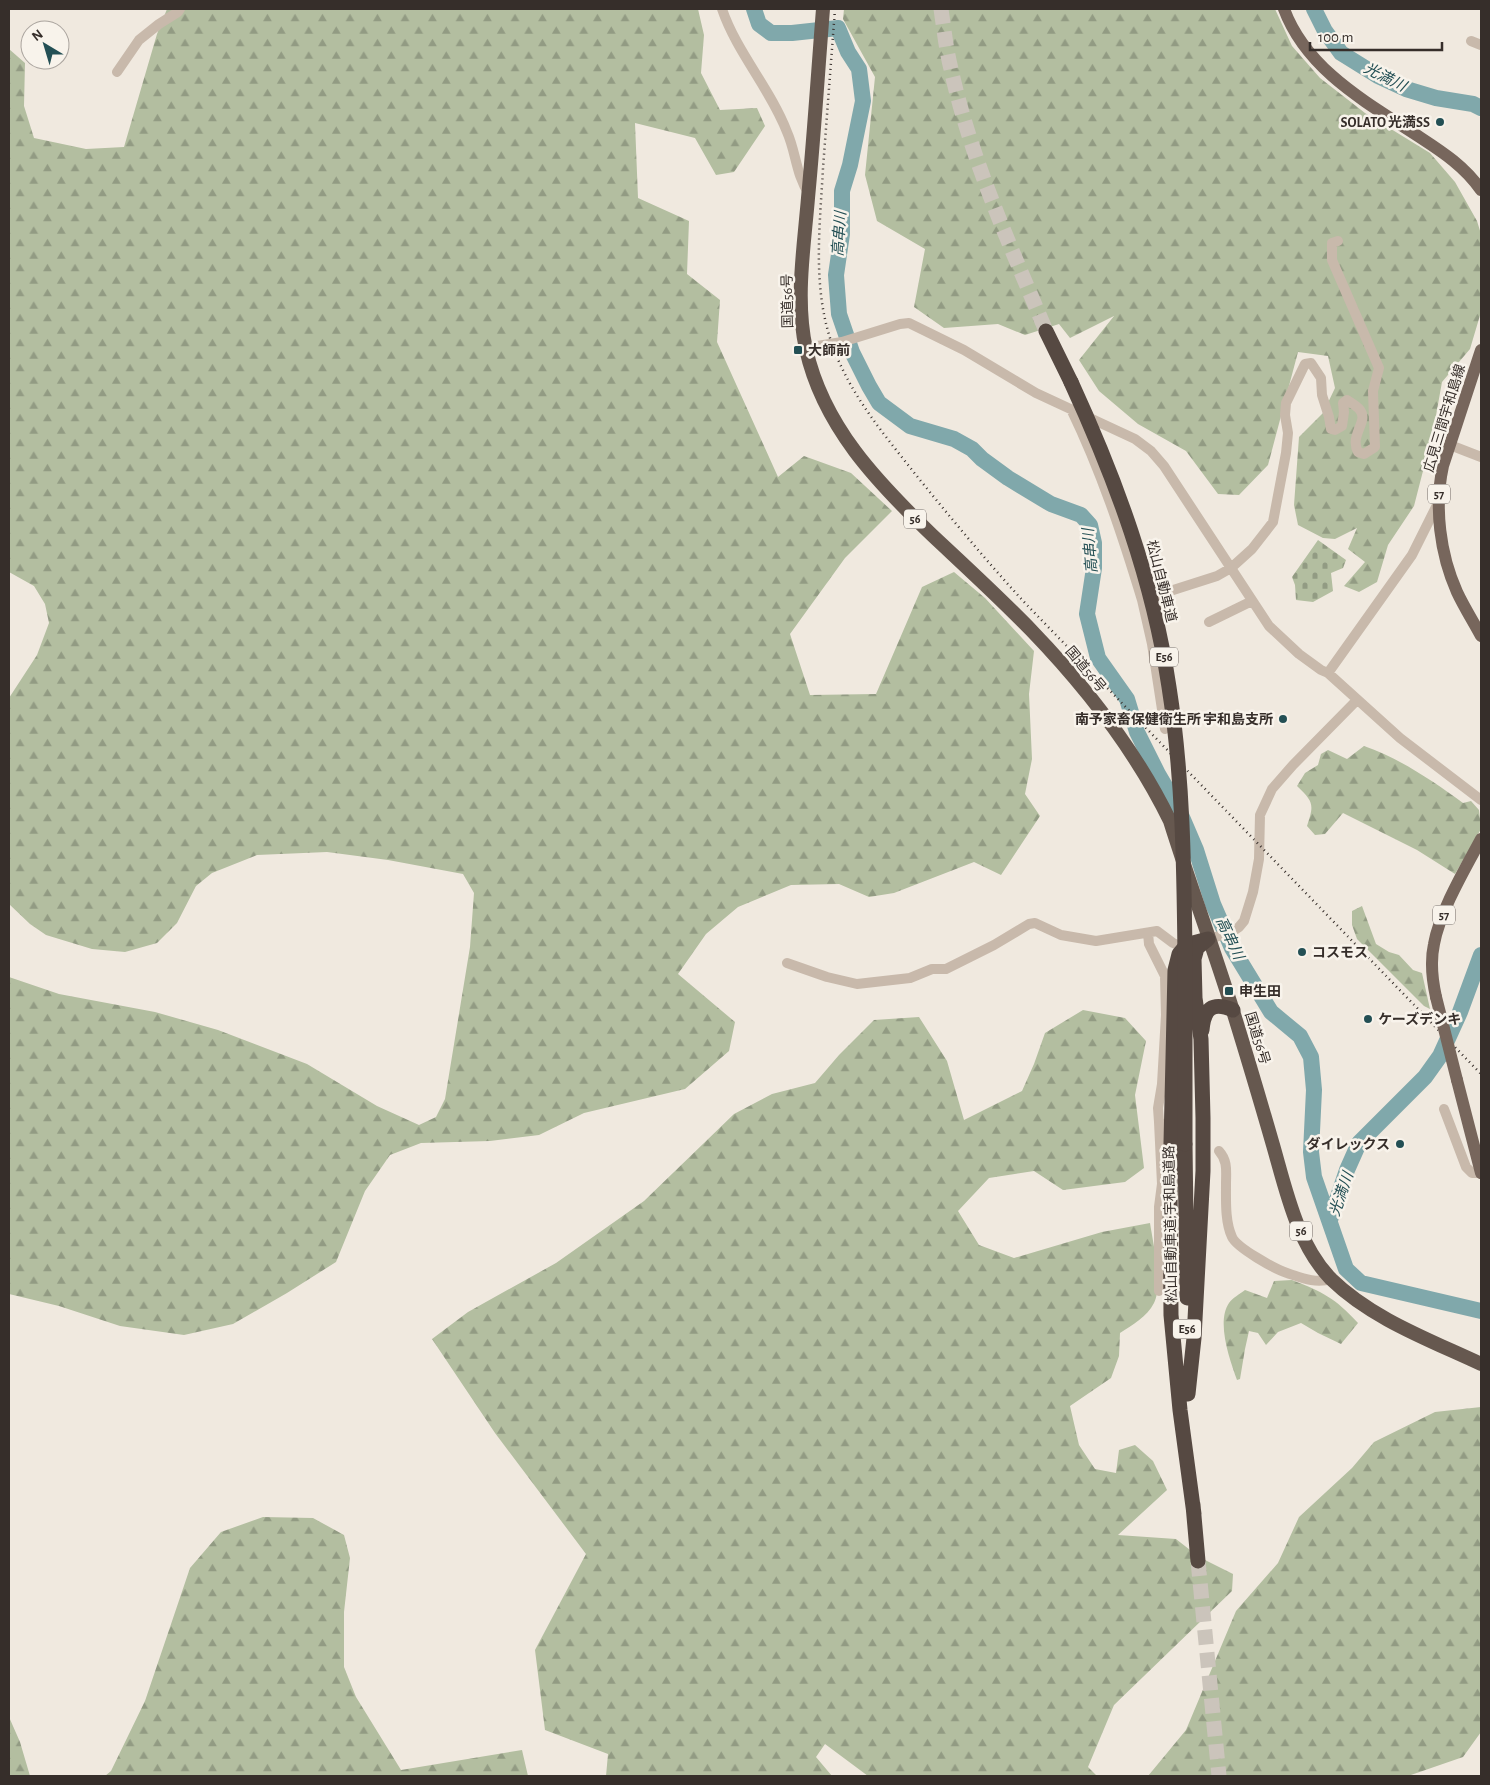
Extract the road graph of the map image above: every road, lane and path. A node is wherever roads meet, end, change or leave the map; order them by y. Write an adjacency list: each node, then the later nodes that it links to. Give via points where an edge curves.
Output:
1 (180, 9): 7 (street, via 140,40)
2 (722, 9): 9 (street, via 738,45 788,132 802,185)
3 (1284, 9): 8 (main road, via 1300,42 1319,65 1375,108 1455,161)
4 (823, 11): 9 (highway, 国道56号 / 56)
5 (1471, 41): 6 (street)
6 (1481, 45)
7 (117, 72)
8 (1481, 190)
9 (809, 194): 12 (highway, 国道56号 / 56, via 801,294)
10 (1338, 241): 18 (street, via 1332,243 1332,260 1379,368 1373,391 1375,446 1364,454 1358,452 1354,439 1362,416 1347,400 1343,403 1342,426 1331,429 1321,378 1311,364 1306,364 1286,403 1286,453 1273,522 1252,549)
11 (1046, 331): 30 (highway, 松山自動車道 / E56, bridge, via 1103,455 1136,544 1162,651 1174,717)
12 (806, 348): 14 (street, via 842,342 910,323); 29 (highway, 国道56号 / 56, via 812,372 831,416 865,466 892,497 1050,651 1105,717 1139,765 1170,821)
13 (1481, 350): 15 (main road, 広見三間宇和島線 / 57)
14 (1071, 409): 18 (street, via 1134,439 1151,451); 19 (street, via 1108,494)
15 (1450, 445): 16 (street); 17 (main road, 広見三間宇和島線 / 57, via 1439,485)
16 (1481, 457)
17 (1438, 503): 22 (main road, 広見三間宇和島線 / 57, via 1448,569); 23 (street, via 1412,555)
18 (1231, 568): 19 (street, via 1217,576); 20 (street)
19 (1142, 600): 25 (street)
20 (1252, 601): 21 (street); 23 (street, via 1269,626 1288,645)
21 (1209, 622)
22 (1481, 636)
23 (1328, 673): 24 (street)
24 (1357, 700): 26 (street, via 1400,738); 29 (street, via 1272,789 1260,815 1261,847 1244,921 1230,933)
25 (1165, 729)
26 (1481, 800)
27 (1481, 839): 36 (main road, 57, bridge, via 1450,900 1434,943 1432,972)
28 (1148, 933): 30 (street, via 1157,931 1172,943); 31 (street, via 1096,941 1061,935 1035,923 1029,924 946,968 932,969 910,978 857,984); 38 (street, via 1149,944 1165,976 1166,1015 1158,1108 1162,1184)
29 (1213, 937): 30 (highway, via 1197,948); 32 (highway, 国道56号 / 56)
30 (1188, 949): 33 (highway); 40 (highway, 松山自動車道;宇和島道路 / E56, bridge, via 1185,1144); 41 (highway, via 1179,954 1175,970 1170,1253 1180,1410)
31 (787, 963)
32 (1233, 1010): 33 (highway, via 1222,1005 1208,1011 1203,1019); 37 (highway, 国道56号 / 56, via 1301,1232 1310,1253)
33 (1200, 1040): 40 (highway, via 1203,1171)
34 (1444, 1109): 36 (street, via 1466,1167 1472,1173)
35 (1219, 1151): 37 (street, via 1226,1162 1226,1203 1233,1239 1279,1270 1322,1282)
36 (1481, 1173)
37 (1331, 1279): 39 (highway, 国道56号 / 56, via 1368,1308)
38 (1159, 1291)
39 (1481, 1364)
40 (1188, 1394): 41 (highway, 松山自動車道;宇和島道路 / E56)
41 (1194, 1514): 42 (highway, 松山自動車道;宇和島道路 / E56)
42 (1198, 1561)

